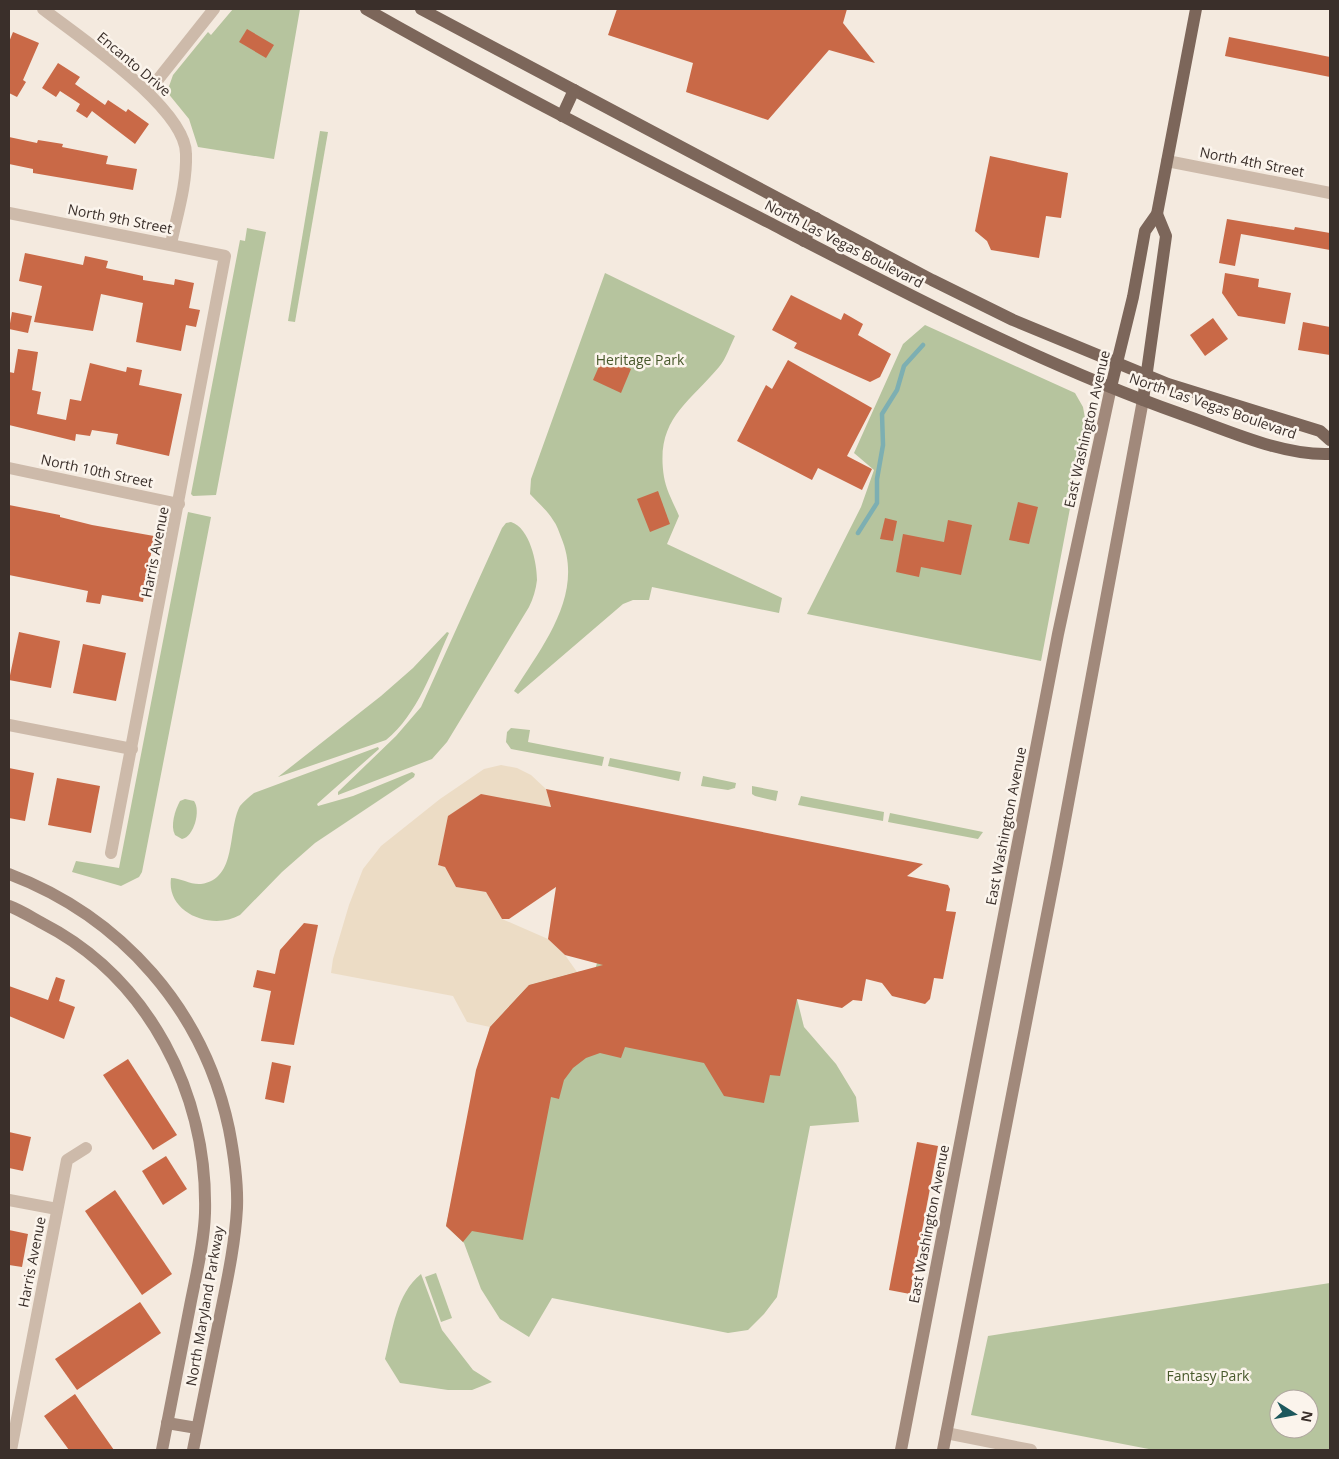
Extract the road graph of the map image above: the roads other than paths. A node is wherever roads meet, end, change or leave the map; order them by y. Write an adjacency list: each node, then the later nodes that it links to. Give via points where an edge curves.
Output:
1 (43, 9): 7 (street, Encanto Drive)
2 (214, 9): 7 (street)
3 (366, 9): 8 (main road, North Las Vegas Boulevard)
4 (421, 9): 6 (main road, North Las Vegas Boulevard)
5 (1196, 9): 9 (main road, East Washington Avenue)
6 (574, 90): 8 (main road); 13 (main road, North Las Vegas Boulevard)
7 (148, 92): 15 (street, Encanto Drive, via 183,135 186,154)
8 (562, 116): 14 (main road, North Las Vegas Boulevard)
9 (1167, 161): 10 (street, North 4th Street); 12 (main road, East Washington Avenue)
10 (1330, 193)
11 (9, 213): 15 (street, North 9th Street)
12 (1157, 214): 17 (main road, East Washington Avenue, via 1144,230); 18 (main road, via 1166,236)
13 (816, 218): 14 (main road); 17 (main road, North Las Vegas Boulevard, via 989,308)
14 (804, 241): 19 (main road, North Las Vegas Boulevard, via 1003,340)
15 (171, 244): 16 (street, North 9th Street)
16 (226, 256): 24 (street, Harris Avenue)
17 (1117, 363): 18 (main road, North Las Vegas Boulevard); 19 (main road, East Washington Avenue)
18 (1147, 375): 20 (main road); 21 (main road, North Las Vegas Boulevard, via 1320,431)
19 (1111, 387): 20 (main road, North Las Vegas Boulevard); 39 (main road, East Washington Avenue, via 1056,643)
20 (1143, 400): 22 (main road, North Las Vegas Boulevard, via 1244,436 1308,454); 35 (main road, via 1056,872)
21 (1330, 440)
22 (1330, 454)
23 (9, 468): 24 (street, North 10th Street)
24 (179, 504): 26 (street, Harris Avenue)
25 (9, 725): 26 (street)
26 (132, 749): 27 (street, Harris Avenue)
27 (111, 853)
28 (9, 874): 34 (main road, North Maryland Parkway, via 43,887 80,909 130,948 161,983 210,1063 234,1155 237,1207 230,1262)
29 (9, 906): 33 (main road, North Maryland Parkway, via 62,933 107,966 141,1005 175,1060 194,1112 204,1164 204,1233)
30 (86, 1148): 32 (street, Harris Avenue, via 67,1160)
31 (9, 1200): 32 (street)
32 (57, 1208): 36 (street, Harris Avenue)
33 (167, 1423): 34 (main road); 37 (main road, North Maryland Parkway)
34 (197, 1428): 38 (main road, North Maryland Parkway)
35 (946, 1433): 40 (main road); 41 (street)
36 (11, 1450)
37 (166, 1450)
38 (193, 1450)
39 (901, 1450)
40 (943, 1450)
41 (1031, 1450)

